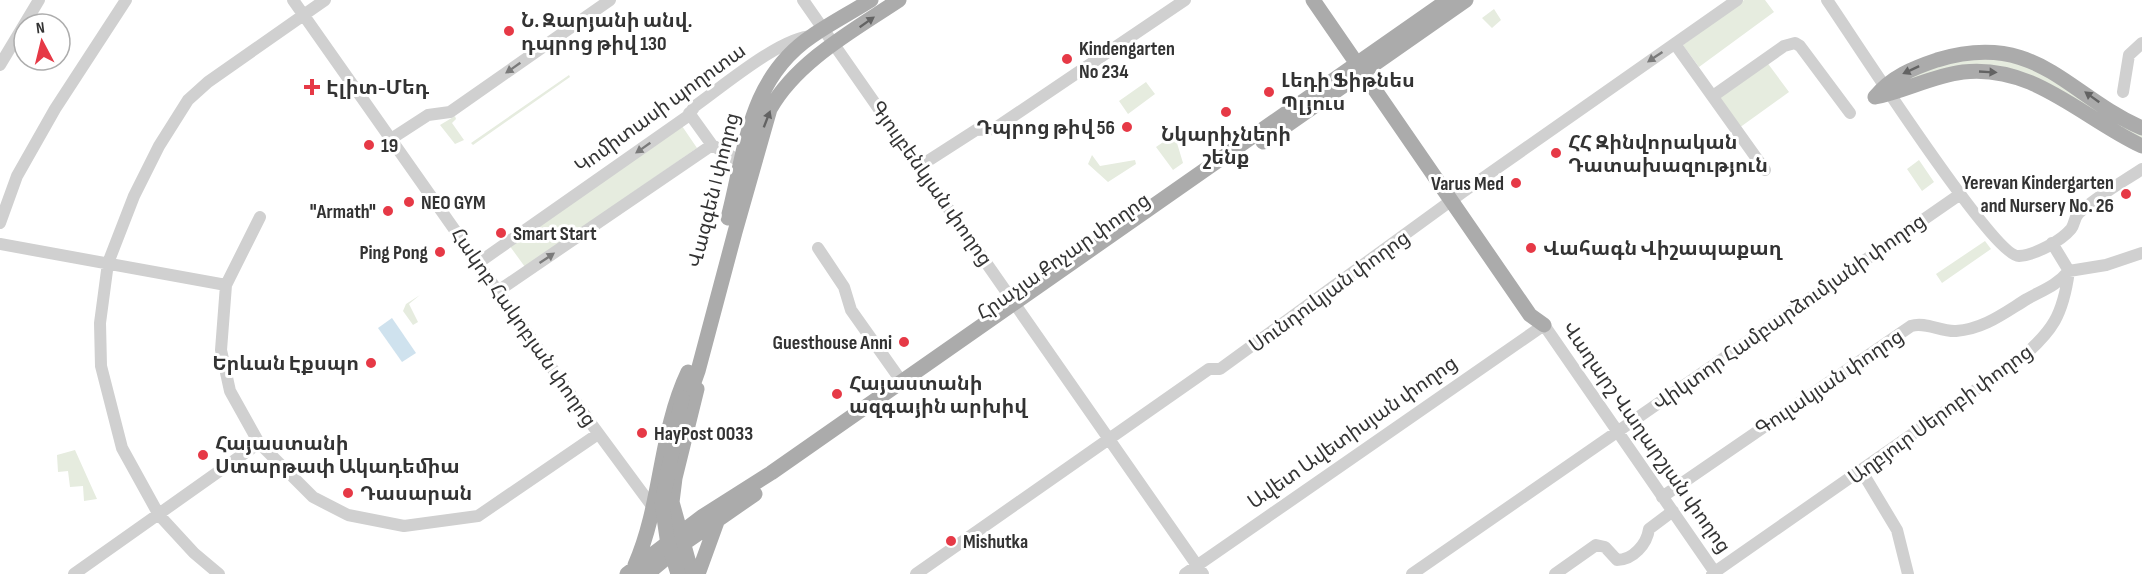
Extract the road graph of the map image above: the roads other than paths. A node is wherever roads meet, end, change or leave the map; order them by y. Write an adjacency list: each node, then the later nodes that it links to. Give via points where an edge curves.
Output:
1 (39, 0): 21 (street)
2 (126, 0): 39 (street, via 16,176)
3 (293, 0): 16 (street, Հակոբ Հակոբյան փողոց)
4 (326, 0): 16 (street)
5 (610, 0): 29 (street, one-way to 29, via 444,114 428,115)
6 (803, 0): 17 (street, Գյուլբենկյան փողոց)
7 (872, 0): 17 (main road, Կոմիտասի պողոտա)
8 (899, 0): 19 (main road, one-way to 8)
9 (1185, 0): 33 (street, via 994,129 976,130)
10 (1313, 0): 22 (main road, Վաղարշ Վաղարշյան փողոց)
11 (1324, 0): 22 (main road, Վաղարշ Վաղարշյան փողոց)
12 (1448, 0): 22 (main road, Հրաչյա Քոչար փողոց)
13 (1466, 0): 22 (main road, Հրաչյա Քոչար փողոց)
14 (1737, 0): 20 (street, Սունդուկյան փողոց)
15 (1827, 0): 23 (street)
16 (304, 15): 29 (street, Հակոբ Հակոբյան փողոց); 44 (street, via 188,100 134,196)
17 (818, 33): 19 (street, Գյուլբենկյան փողոց); 26 (street, Կոմիտասի պողոտա, via 784,44); 32 (main road, Վազգեն I փողոց, via 773,72 762,90)
18 (2142, 43): 24 (street, via 2129,56)
19 (836, 44): 33 (street, Գյուլբենկյան փողոց); 51 (main road, Վազգեն I փողոց, one-way to 19, via 765,121 789,82)
20 (1675, 44): 25 (street); 37 (street, Սունդուկյան փողոց, one-way to 37)
21 (0, 65)
22 (1364, 66): 37 (main road, Վաղարշ Վաղարշյան փողոց); 49 (main road, Հրաչյա Քոչար փողոց)
23 (1888, 89): 28 (main road, one-way to 23, via 2052,70 2012,55 1987,53 1944,58 1923,64); 31 (main road, one-way to 31, via 1945,75 2003,73 2049,89 2099,124); 36 (street)
24 (2122, 92)
25 (1713, 96): 27 (street, via 1784,46 1795,43); 35 (street)
26 (689, 113): 30 (street); 45 (street, Կոմիտասի պողոտա, one-way to 45)
27 (1850, 113)
28 (2142, 128)
29 (391, 140): 45 (street, Հակոբ Հակոբյան փողոց)
30 (712, 145): 32 (street); 48 (street, one-way to 30)
31 (2142, 146)
32 (741, 162): 51 (main road, Վազգեն I փողոց)
33 (920, 166): 49 (street, Գյուլբենկյան փողոց)
34 (2142, 169): 40 (street, via 2076,215 2071,229)
35 (1766, 171)
36 (1959, 195): 40 (street, via 2012,255 2021,256); 53 (street, Վիկտոր Համբարձումյանի փողոց)
37 (1454, 199): 50 (main road, Վաղարշ Վաղարշյան փողոց, via 1530,315); 55 (street, Սունդուկյան փողոց, via 1220,369 1209,369)
38 (260, 217): 47 (street)
39 (0, 223)
40 (2052, 243): 46 (street)
41 (0, 244): 44 (street)
42 (818, 248): 52 (street, via 844,287 851,310)
43 (2142, 253): 46 (street, via 2106,265)
44 (108, 263): 47 (street); 62 (street, via 100,323 100,366 122,448)
45 (478, 263): 48 (street, Հակոբ Հակոբյան փողոց)
46 (2069, 271): 57 (street, Աղբյուր Սերոբի փողոց, via 2055,324 2044,339); 58 (street, Գուլակյան փողոց, via 2047,291 1981,326 1954,331 1911,326)
47 (226, 285): 56 (street, via 221,350 230,392)
48 (498, 291): 54 (street, Հակոբ Հակոբյան փողոց)
49 (1018, 307): 52 (main road, Հրաչյա Քոչար փողոց); 55 (street, Գյուլբենկյան փողոց); 64 (main road, Հրաչյա Քոչար փողոց)
50 (1544, 325): 53 (street, Վաղարշ Վաղարշյան փողոց); 66 (street, Ավետ Ավետիսյան փողոց)
51 (693, 371): 59 (main road, Վազգեն I փողոց, via 696,398); 60 (main road, Վազգեն I փողոց, via 677,394); 65 (main road, Վազգեն I փողոց, bridge, via 663,494 665,524)
52 (902, 382): 63 (main road, Հրաչյա Քոչար փողոց)
53 (1616, 430): 58 (street, Վաղարշ Վաղարշյան փողոց); 78 (street, Վիկտոր Համբարձումյանի փողոց)
54 (598, 434): 56 (street, via 485,513 404,526 348,515 313,498); 60 (street, Հակոբ Հակոբյան փողոց)
55 (1109, 439): 66 (street, Գյուլբենկյան փողոց); 76 (street, Սունդուկյան փողոց)
56 (259, 443): 62 (street)
57 (1862, 470): 68 (street, Աղբյուր Սերոբի փողոց); 80 (street, via 1897,530)
58 (1662, 497): 61 (street, Վաղարշ Վաղարշյան փողոց)
59 (672, 502): 60 (main road, via 661,508); 63 (main road); 65 (main road)
60 (652, 506): 67 (main road, Վազգեն I փողոց)
61 (1673, 511): 68 (street, Վաղարշ Վաղարշյան փողոց); 79 (street, via 1649,529 1648,539 1631,557 1617,560 1605,547 1596,545)
62 (159, 515): 69 (street); 70 (street)
63 (703, 516): 65 (main road, Հրաչյա Քոչար փողոց)
64 (718, 519): 65 (main road, Հրաչյա Քոչար փողոց); 75 (main road)
65 (673, 548): 67 (main road); 71 (main road); 72 (main road, bridge); 73 (main road); 74 (main road)
66 (1200, 570): 77 (street, Ավետ Ավետիսյան փողոց)
67 (636, 572)
68 (1715, 573)
69 (74, 574)
70 (219, 574)
71 (669, 574)
72 (678, 574)
73 (684, 574)
74 (692, 574)
75 (698, 574)
76 (916, 574)
77 (1185, 574)
78 (1412, 574)
79 (1555, 574)
80 (1908, 574)

